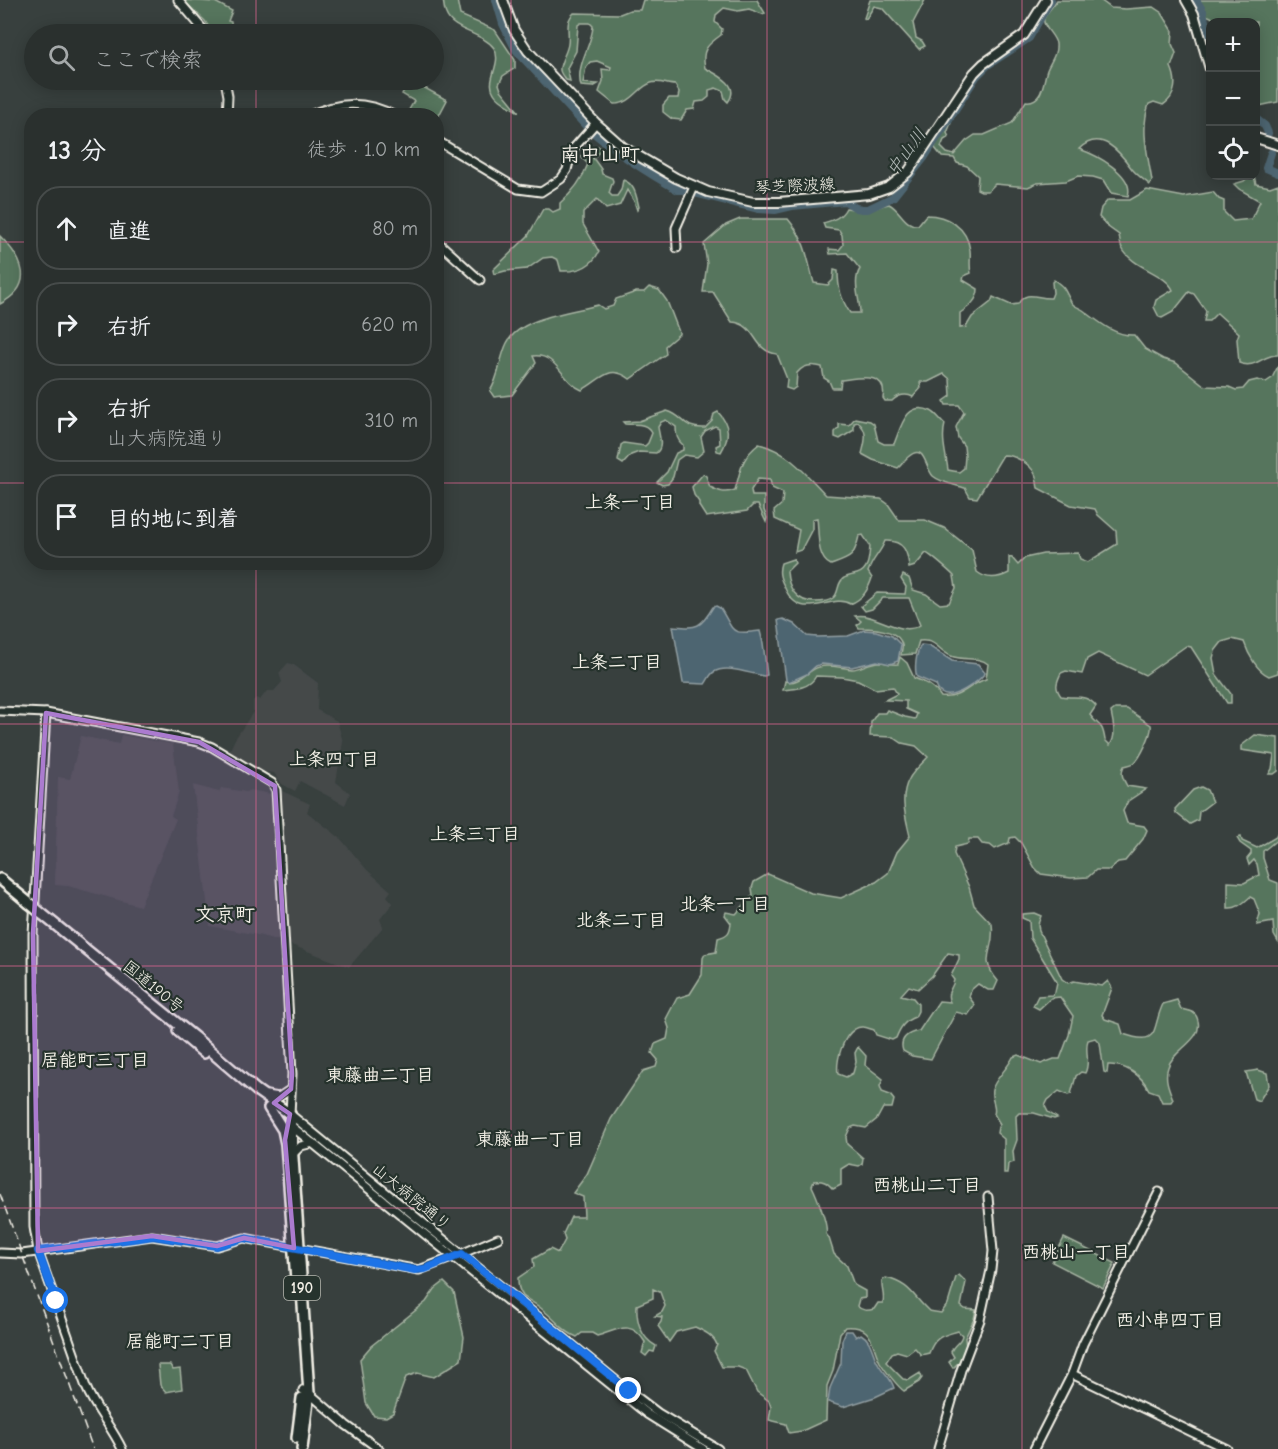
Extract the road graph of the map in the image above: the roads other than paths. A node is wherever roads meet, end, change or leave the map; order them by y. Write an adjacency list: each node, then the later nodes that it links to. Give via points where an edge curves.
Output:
1 (178, 0): 5 (street)
2 (503, 0): 11 (main road, 琴芝際波線, via 520,42)
3 (1046, 0): 15 (main road, 琴芝際波線, via 1024,35 974,73 912,167 890,187 869,194 764,203)
4 (1186, 0): 6 (main road)
5 (198, 24)
6 (1206, 55)
7 (227, 90): 8 (street)
8 (227, 108)
9 (329, 108): 10 (street, via 356,104)
10 (378, 108)
11 (596, 123): 13 (street, via 572,150 561,179 541,192 518,189); 15 (main road, 琴芝際波線, via 623,147)
12 (1260, 139): 14 (main road)
13 (444, 145)
14 (1278, 145)
15 (694, 187): 17 (street, via 675,228)
16 (444, 247): 18 (street)
17 (677, 248)
18 (480, 280)
19 (0, 711): 20 (street)
20 (46, 712): 25 (street, via 199,742 274,786); 36 (street, via 33,934 34,1219)
21 (0, 879): 23 (highway, 国道190号 / 190)
22 (0, 885): 23 (highway, 国道190号 / 190)
23 (29, 906): 24 (highway, 国道190号 / 190, bridge)
24 (42, 916): 26 (highway, 国道190号 / 190); 27 (highway, 国道190号 / 190)
25 (291, 1089): 26 (street, via 275,1097); 28 (street)
26 (256, 1090): 28 (highway, 国道190号 / 190)
27 (269, 1108): 28 (highway, 国道190号 / 190); 32 (highway, 国道190号 / 190, via 284,1136)
28 (290, 1121): 29 (street, 山大病院通り); 30 (highway, 国道190号 / 190); 32 (highway, 国道190号 / 190); 38 (street, 山大病院通り)
29 (313, 1143): 30 (street, via 301,1146); 39 (street, 山大病院通り)
30 (294, 1154): 35 (highway, 国道190号 / 190)
31 (1159, 1192): 40 (street, via 1083,1344)
32 (290, 1196): 35 (highway, 国道190号 / 190)
33 (988, 1197): 48 (street, via 993,1251 989,1280)
34 (498, 1238): 38 (street)
35 (297, 1248): 36 (street, via 244,1238 217,1246 153,1236); 39 (street, via 415,1270); 41 (highway, 国道190号 / 190)
36 (38, 1251): 37 (street); 42 (street, via 89,1395)
37 (0, 1253)
38 (462, 1254): 39 (street); 47 (street, 山大病院通り, via 629,1391)
39 (454, 1257): 46 (street, 山大病院通り, via 647,1414)
40 (1072, 1374): 49 (street); 50 (street)
41 (306, 1392): 43 (highway, 国道190号 / 190); 44 (highway, 国道190号 / 190); 45 (street)
42 (122, 1449)
43 (295, 1449)
44 (302, 1449)
45 (379, 1449)
46 (703, 1449)
47 (718, 1449)
48 (938, 1449)
49 (1034, 1449)
50 (1227, 1449)

